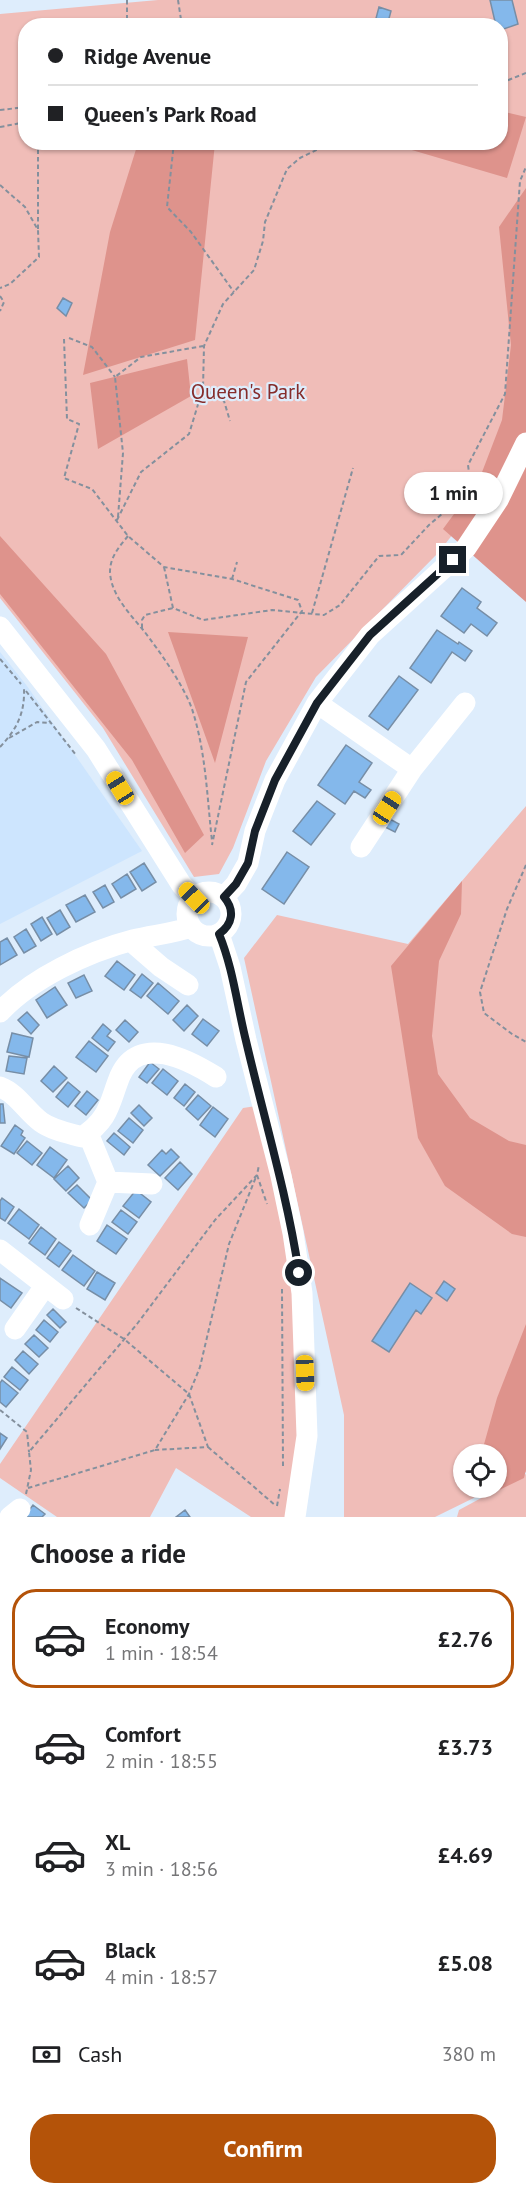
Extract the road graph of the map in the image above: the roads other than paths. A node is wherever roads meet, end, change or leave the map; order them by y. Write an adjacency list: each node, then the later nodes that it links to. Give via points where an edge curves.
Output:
1 (526, 443): 3 (street, via 498,500 466,548 370,635)
2 (0, 627): 8 (street, via 96,749 181,884)
3 (317, 703): 5 (street); 7 (street, via 275,780 255,831 248,863)
4 (465, 703): 5 (street)
5 (412, 770): 6 (street)
6 (361, 848)
7 (224, 897): 8 (street, via 206,892); 10 (street, via 232,917)
8 (194, 898): 9 (street, via 187,915)
9 (191, 927): 10 (street, via 204,935); 11 (street)
10 (219, 934): 24 (street, via 281,1176 302,1293 307,1436)
11 (131, 941): 12 (street); 13 (street, via 75,961 38,981)
12 (188, 985)
13 (0, 1012)
14 (212, 1068): 16 (street, via 165,1053 142,1054 128,1064 108,1111)
15 (0, 1088): 16 (street, via 21,1101 42,1123 82,1137)
16 (88, 1133): 17 (street)
17 (108, 1182): 18 (street); 19 (street)
18 (152, 1184)
19 (90, 1225)
20 (0, 1250): 21 (street)
21 (39, 1294): 22 (street); 23 (street)
22 (63, 1299)
23 (15, 1329)
24 (295, 1517)

